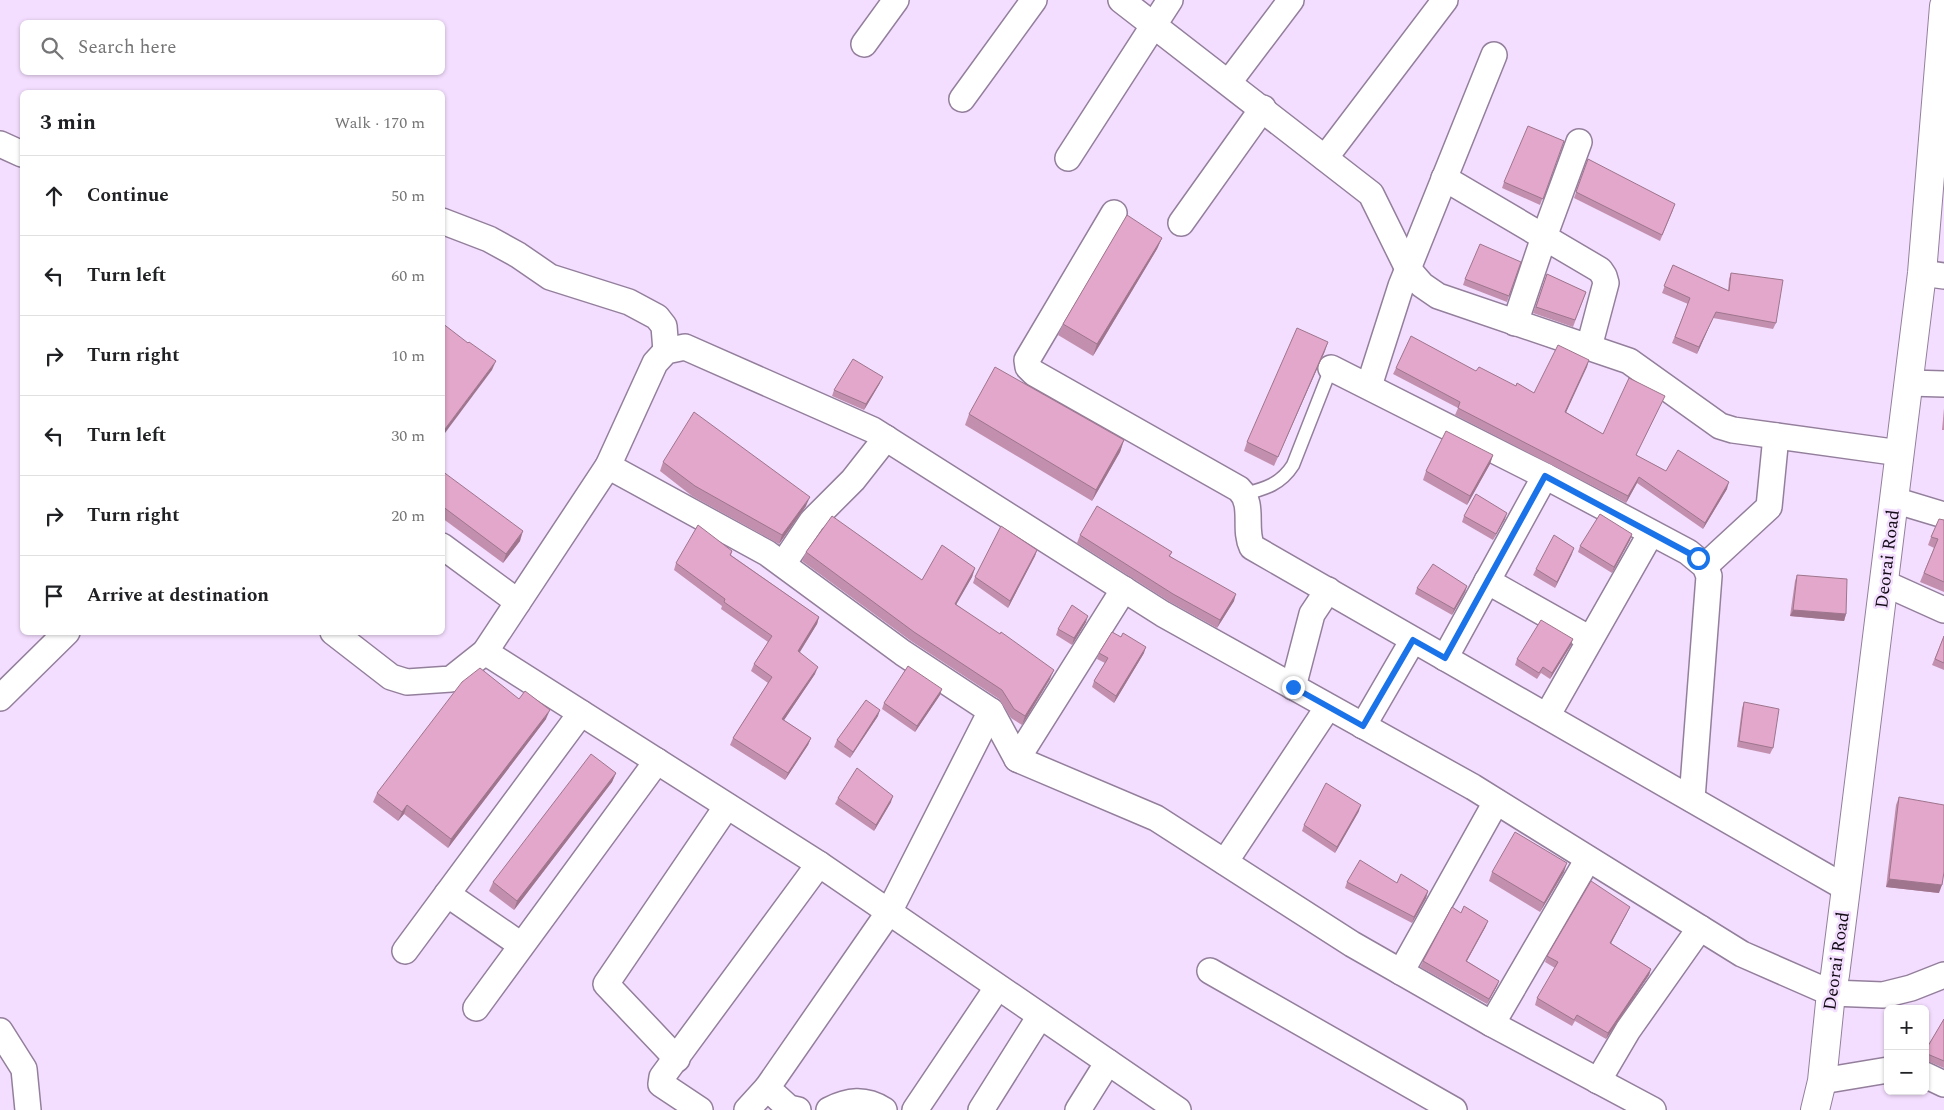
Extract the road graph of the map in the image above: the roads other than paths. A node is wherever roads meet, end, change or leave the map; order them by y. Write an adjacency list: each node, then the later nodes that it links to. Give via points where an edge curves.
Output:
1 (896, 0): 9 (street)
2 (1034, 0): 12 (street)
3 (1121, 0): 8 (street)
4 (1170, 0): 8 (street)
5 (1291, 0): 11 (street)
6 (1445, 0): 19 (street)
7 (1944, 6): 16 (street, Deorai Road)
8 (1154, 25): 11 (street); 18 (street)
9 (864, 44)
10 (1494, 55): 20 (street)
11 (1229, 82): 13 (street)
12 (962, 99)
13 (1263, 108): 19 (street); 23 (street)
14 (1579, 142): 24 (street)
15 (0, 144): 17 (street)
16 (1938, 145): 26 (street, Deorai Road)
17 (20, 153)
18 (1068, 158)
19 (1326, 158): 25 (street, via 1371,194)
20 (1444, 178): 24 (street); 25 (street)
21 (1114, 213): 39 (street, via 1026,360 1028,368)
22 (445, 221): 29 (street, via 518,254 550,277 629,302 657,317 664,326)
23 (1181, 223)
24 (1544, 237): 27 (street); 28 (street, via 1600,270 1604,276 1606,283)
25 (1408, 269): 27 (street, via 1422,285 1438,296); 33 (street)
26 (1933, 274): 31 (street, Deorai Road)
27 (1515, 323): 28 (street)
28 (1589, 347): 34 (street, via 1641,367 1720,426)
29 (666, 351): 35 (street, via 686,346); 37 (street, via 655,363)
30 (1331, 368): 33 (street); 39 (lane, via 1286,477 1266,489)
31 (1909, 383): 32 (street); 36 (street, Deorai Road)
32 (1944, 384)
33 (1369, 386): 38 (street)
34 (1776, 436): 36 (street); 45 (street, via 1769,507)
35 (886, 438): 44 (street, via 853,480 812,521); 48 (street)
36 (1900, 454): 40 (street, Deorai Road)
37 (608, 466): 44 (street); 50 (street)
38 (1545, 476): 42 (street); 46 (street)
39 (1244, 494): 49 (street, via 1252,546)
40 (1894, 500): 41 (street); 47 (street, Deorai Road)
41 (1944, 515)
42 (1651, 533): 45 (street, via 1688,552); 54 (street)
43 (445, 548): 50 (street)
44 (783, 564): 61 (street, via 903,653)
45 (1705, 566): 67 (street, via 1709,576)
46 (1487, 580): 54 (street); 57 (street)
47 (1884, 583): 51 (street); 73 (street, Deorai Road)
48 (1124, 589): 58 (street); 65 (street)
49 (1328, 590): 55 (street); 58 (street, via 1312,614)
50 (518, 602): 56 (street)
51 (1944, 610)
52 (64, 635): 59 (street)
53 (337, 635): 56 (street, via 391,677 408,682 451,679)
54 (1590, 639): 63 (street)
55 (1413, 640): 57 (street); 64 (street)
56 (485, 652): 62 (street)
57 (1445, 658): 63 (street)
58 (1293, 687): 60 (street)
59 (0, 698)
60 (1328, 707): 64 (street); 71 (street)
61 (991, 711): 65 (street); 75 (street)
62 (581, 713): 66 (street); 74 (street)
63 (1547, 716): 67 (street)
64 (1363, 726): 68 (street)
65 (1017, 759): 71 (street, via 1156,818)
66 (657, 761): 69 (street); 77 (street)
67 (1692, 800): 73 (street)
68 (1496, 802): 70 (street); 80 (street)
69 (727, 806): 72 (street); 88 (street, via 606,984)
70 (1588, 859): 76 (street); 86 (street)
71 (1225, 862): 80 (street)
72 (819, 864): 75 (street); 88 (street)
73 (1846, 888): 83 (street, Deorai Road)
74 (447, 894): 77 (street); 78 (street)
75 (888, 912): 82 (street); 95 (street)
76 (1700, 928): 83 (street, via 1742,954); 92 (street, via 1628,1030)
77 (521, 945): 84 (street)
78 (406, 951)
79 (1210, 971): 106 (street)
80 (1401, 972): 86 (street)
81 (1944, 975): 83 (street, via 1883,995)
82 (997, 988): 85 (street); 102 (street)
83 (1831, 993): 93 (street, Deorai Road)
84 (476, 1008)
85 (1040, 1016): 89 (street); 103 (street)
86 (1492, 1024): 92 (street)
87 (0, 1030): 96 (street, via 24,1069)
88 (677, 1058): 97 (street, via 662,1077 661,1084)
89 (1108, 1062): 104 (street); 105 (street)
90 (1884, 1071): 93 (street)
91 (1929, 1077): 94 (street)
92 (1598, 1081): 107 (street)
93 (1822, 1081): 108 (street, Deorai Road)
94 (1944, 1084)
95 (767, 1088): 98 (street); 99 (street, via 789,1108)
96 (28, 1110)
97 (700, 1110)
98 (747, 1110)
99 (798, 1110)
100 (829, 1110): 101 (street, via 844,1102 871,1102)
101 (884, 1110)
102 (915, 1110)
103 (981, 1110)
104 (1078, 1110)
105 (1178, 1110)
106 (1454, 1110)
107 (1653, 1110)
108 (1815, 1110)

